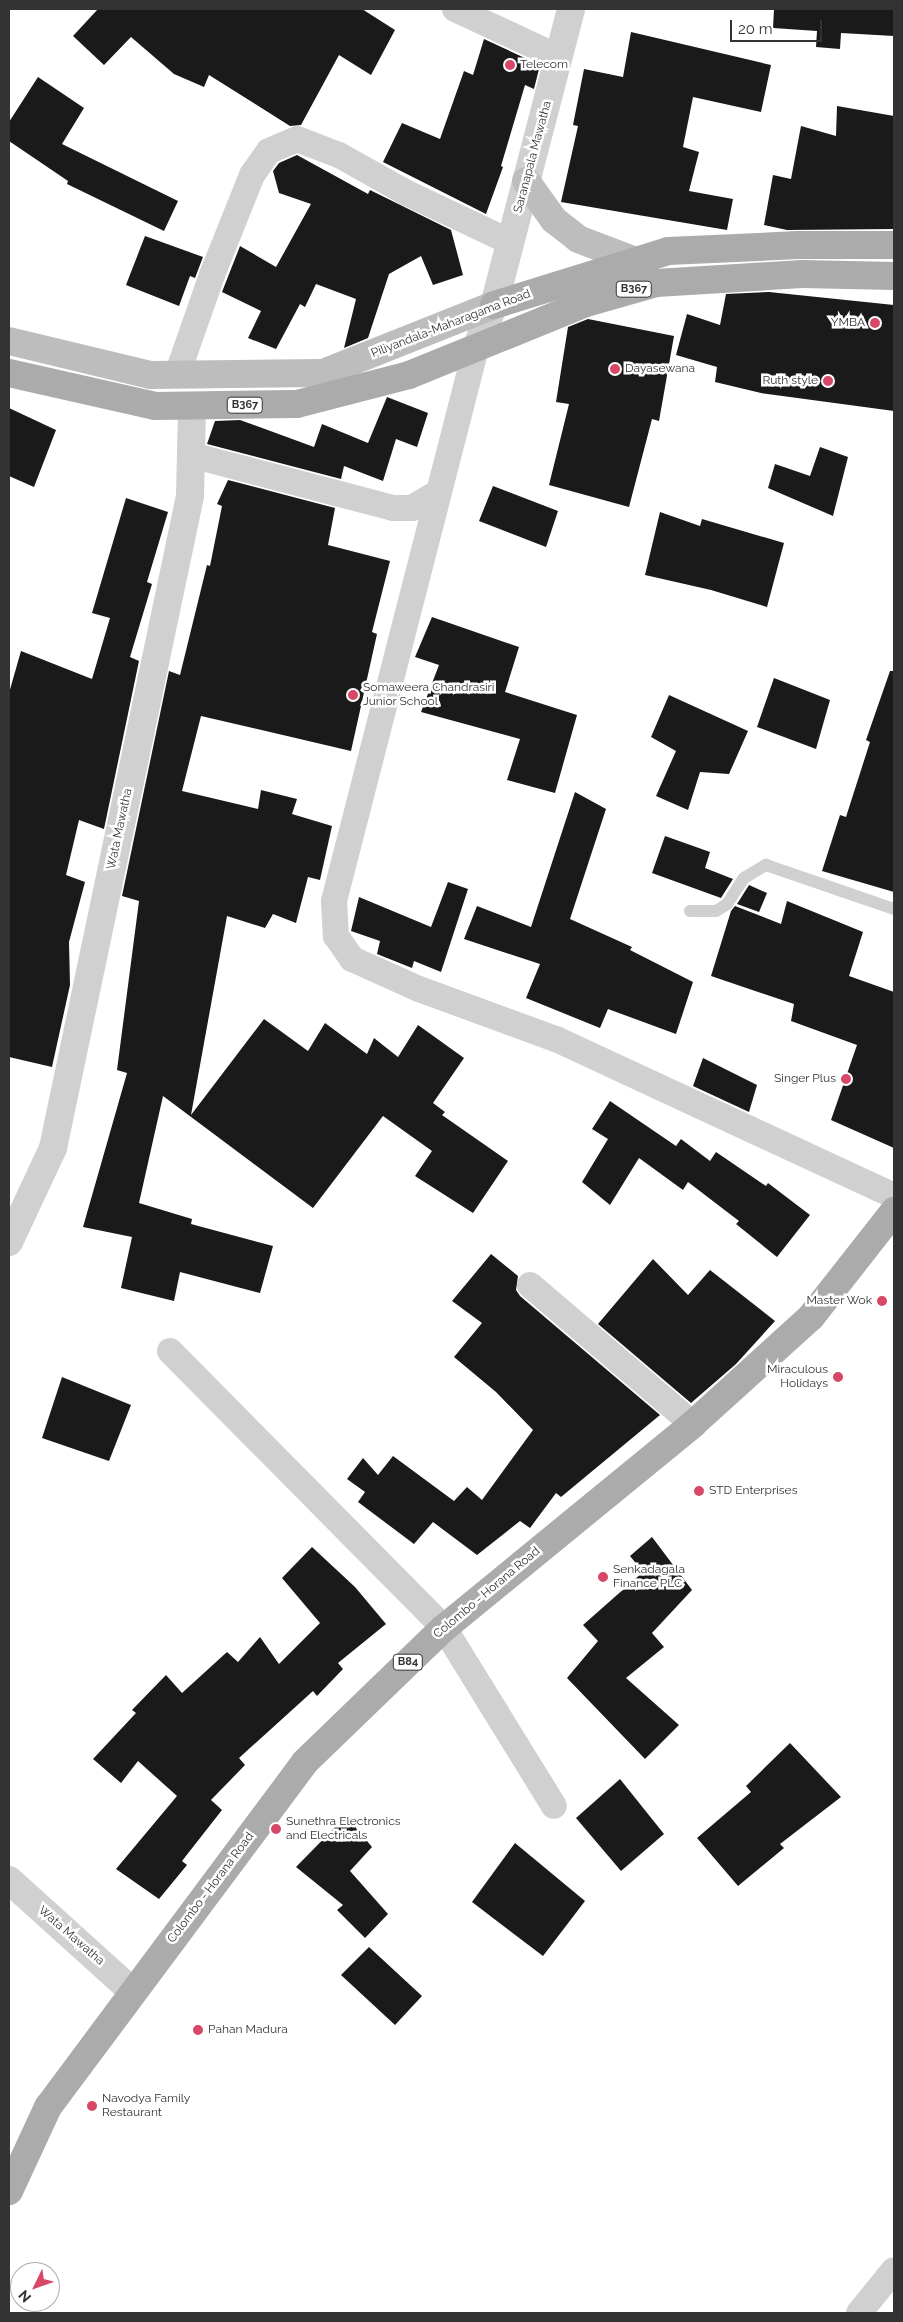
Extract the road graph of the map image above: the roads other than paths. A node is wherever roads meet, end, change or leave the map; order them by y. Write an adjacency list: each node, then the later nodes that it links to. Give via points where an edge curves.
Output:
1 (455, 9): 3 (street)
2 (571, 9): 3 (street, Saranapala Mawatha)
3 (558, 57): 4 (street, Saranapala Mawatha)
4 (526, 181): 5 (street, Saranapala Mawatha); 7 (main road, via 554,220 578,238)
5 (510, 242): 9 (street, Saranapala Mawatha); 13 (street, via 407,193 339,155 297,139 269,151 252,175)
6 (894, 245): 7 (main road, Piliyandala-Maharagama Road / B367, via 798,245 668,251)
7 (636, 261): 9 (main road, Piliyandala-Maharagama Road / B367)
8 (894, 276): 11 (main road, B367, via 802,274 656,283 586,303)
9 (494, 304): 11 (street, Saranapala Mawatha); 13 (main road, Piliyandala-Maharagama Road / B367, via 323,373)
10 (9, 341): 13 (main road, Piliyandala-Maharagama Road / B367, via 151,375)
11 (476, 348): 14 (main road, B367, via 409,375 297,404); 16 (street)
12 (9, 373): 14 (main road, B367, via 155,406)
13 (177, 375)
14 (192, 406): 15 (street, Wata Mawatha)
15 (191, 455): 16 (street, via 393,508 412,508); 21 (street, Wata Mawatha, via 190,496 53,1148)
16 (439, 492): 19 (street, via 334,900 336,936 352,959 419,989 556,1039)
17 (894, 910): 18 (lane, via 766,865 744,878 726,904 716,912)
18 (690, 911)
19 (894, 1196)
20 (894, 1211): 24 (main road, Colombo - Horana Road / B84, via 810,1317)
21 (9, 1242)
22 (530, 1285): 24 (street)
23 (170, 1351): 25 (street)
24 (693, 1424): 25 (main road, Colombo - Horana Road / B84)
25 (444, 1628): 26 (street); 28 (main road, Colombo - Horana Road / B84, via 305,1762)
26 (554, 1806)
27 (9, 1880): 28 (street, Wata Mawatha)
28 (134, 1992): 29 (main road, Colombo - Horana Road / B84, via 48,2107)
29 (9, 2191)
30 (894, 2270): 31 (street)
31 (859, 2313)

